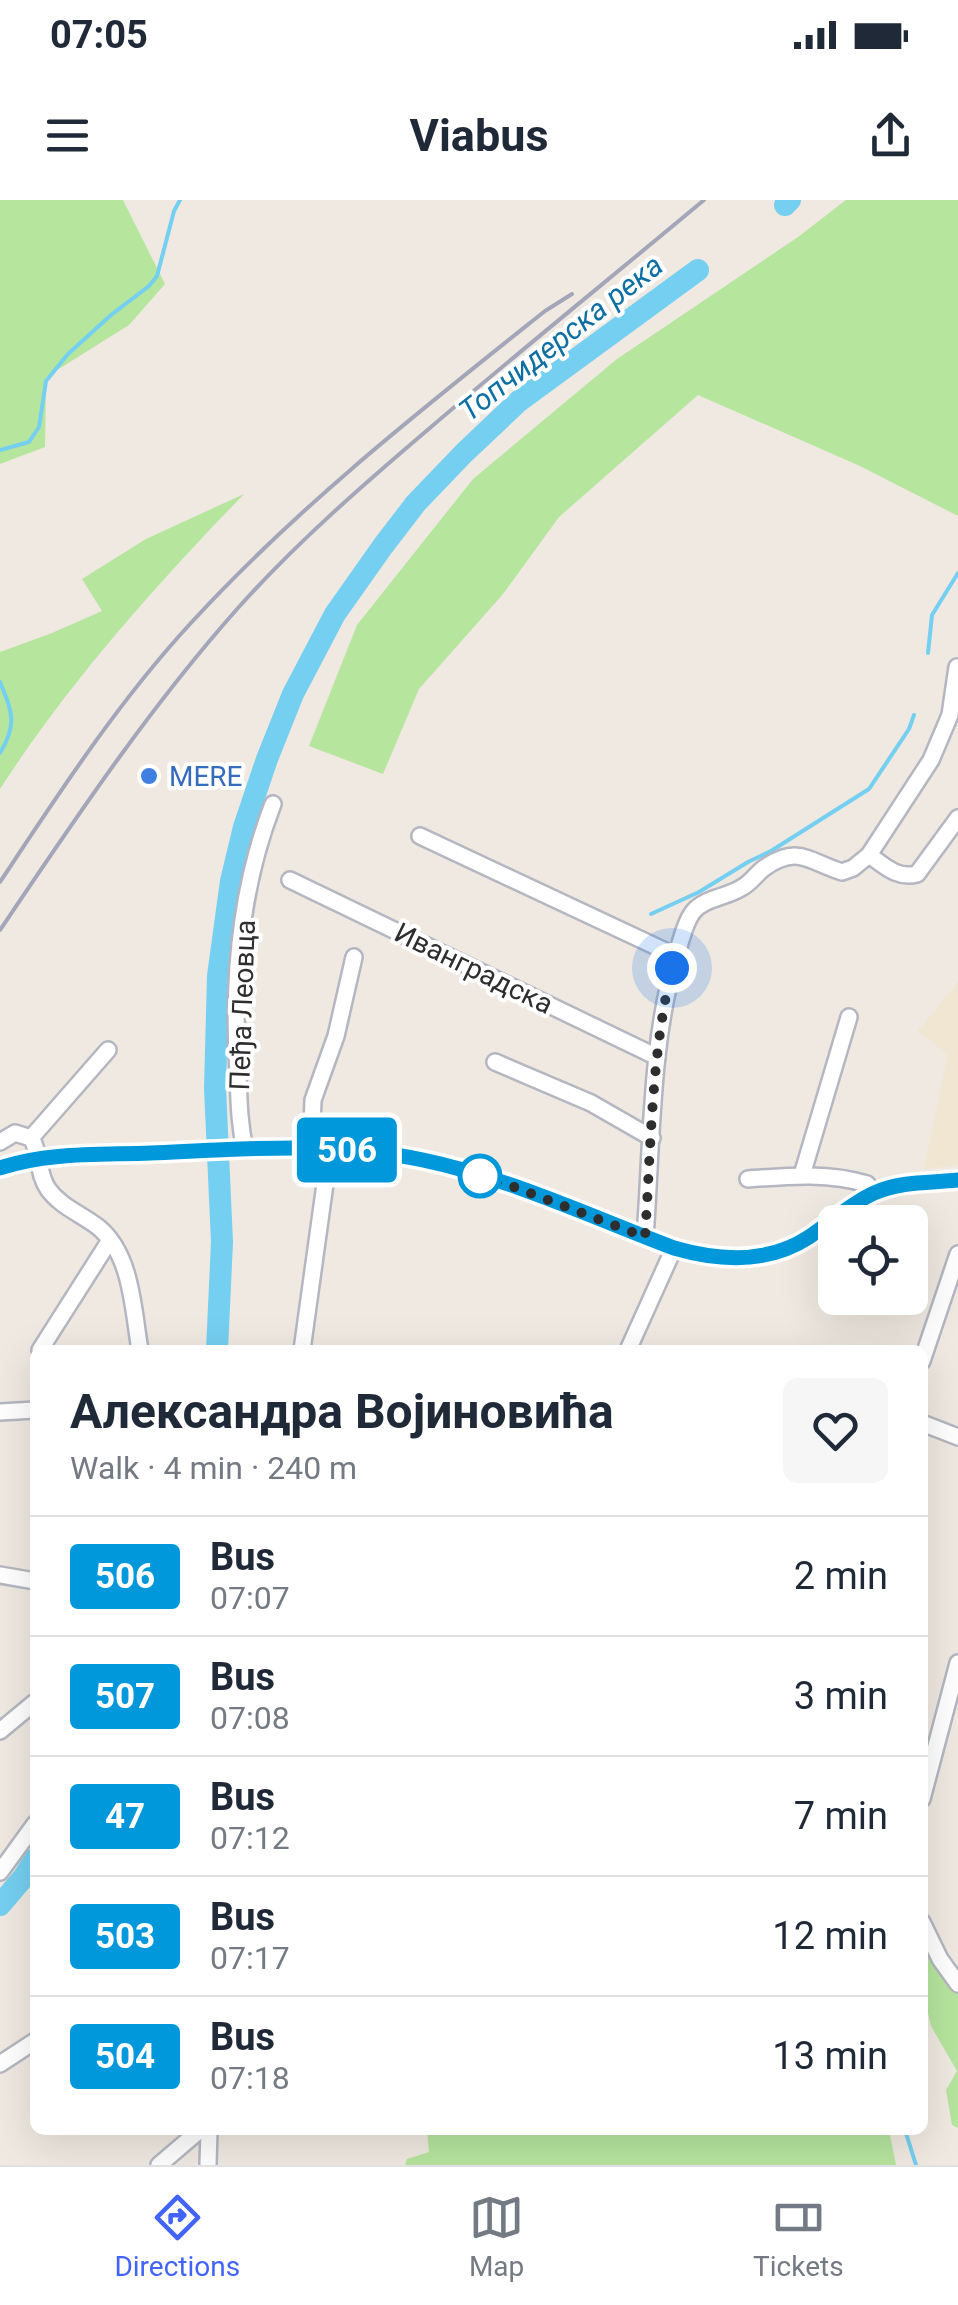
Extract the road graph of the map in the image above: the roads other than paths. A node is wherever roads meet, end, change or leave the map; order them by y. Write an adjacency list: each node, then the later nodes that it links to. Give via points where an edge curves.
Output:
1 (958, 666): 5 (street, via 939,744)
2 (273, 804): 17 (street, Пеђа Леовца, via 247,892 237,986)
3 (958, 818): 5 (street, via 917,874 897,874)
4 (420, 836): 7 (street)
5 (869, 855): 7 (street, via 842,872 802,855 780,858 744,888 694,911)
6 (290, 880): 11 (street, Иванградска)
7 (676, 956): 11 (street)
8 (354, 958): 16 (street, via 313,1100)
9 (849, 1018): 20 (street)
10 (108, 1050): 13 (street)
11 (658, 1057): 14 (street)
12 (495, 1062): 14 (street)
13 (31, 1138): 15 (street, via 16,1133); 18 (street)
14 (652, 1138): 24 (street)
15 (0, 1142)
16 (318, 1149): 17 (street); 24 (street, via 362,1150 458,1169); 30 (street, via 325,1184)
17 (242, 1150): 18 (street)
18 (39, 1159): 19 (street); 25 (street, via 50,1191)
19 (0, 1168)
20 (802, 1175): 21 (street); 23 (street, via 860,1182)
21 (748, 1179)
22 (958, 1180): 23 (street, via 904,1183)
23 (873, 1194): 26 (street, via 772,1253 734,1258)
24 (645, 1237): 26 (street)
25 (110, 1240): 28 (street); 29 (street, via 127,1280)
26 (674, 1248): 31 (street)
27 (958, 1254): 32 (street)
28 (43, 1345)
29 (139, 1345)
30 (303, 1345)
31 (630, 1345)
32 (927, 1345)
33 (30, 1410): 34 (street)
34 (0, 1412)
35 (928, 1425): 36 (street)
36 (958, 1438)
37 (0, 1574): 38 (street)
38 (30, 1580)
39 (958, 1663): 42 (street)
40 (30, 1706): 41 (street)
41 (0, 1731)
42 (928, 1776)
43 (30, 1831): 44 (street)
44 (0, 1872)
45 (928, 1934): 46 (street)
46 (958, 1984)
47 (30, 2044): 48 (street)
48 (0, 2064)
49 (194, 2135): 51 (street)
50 (209, 2135): 52 (street)
51 (159, 2165)
52 (208, 2165)

